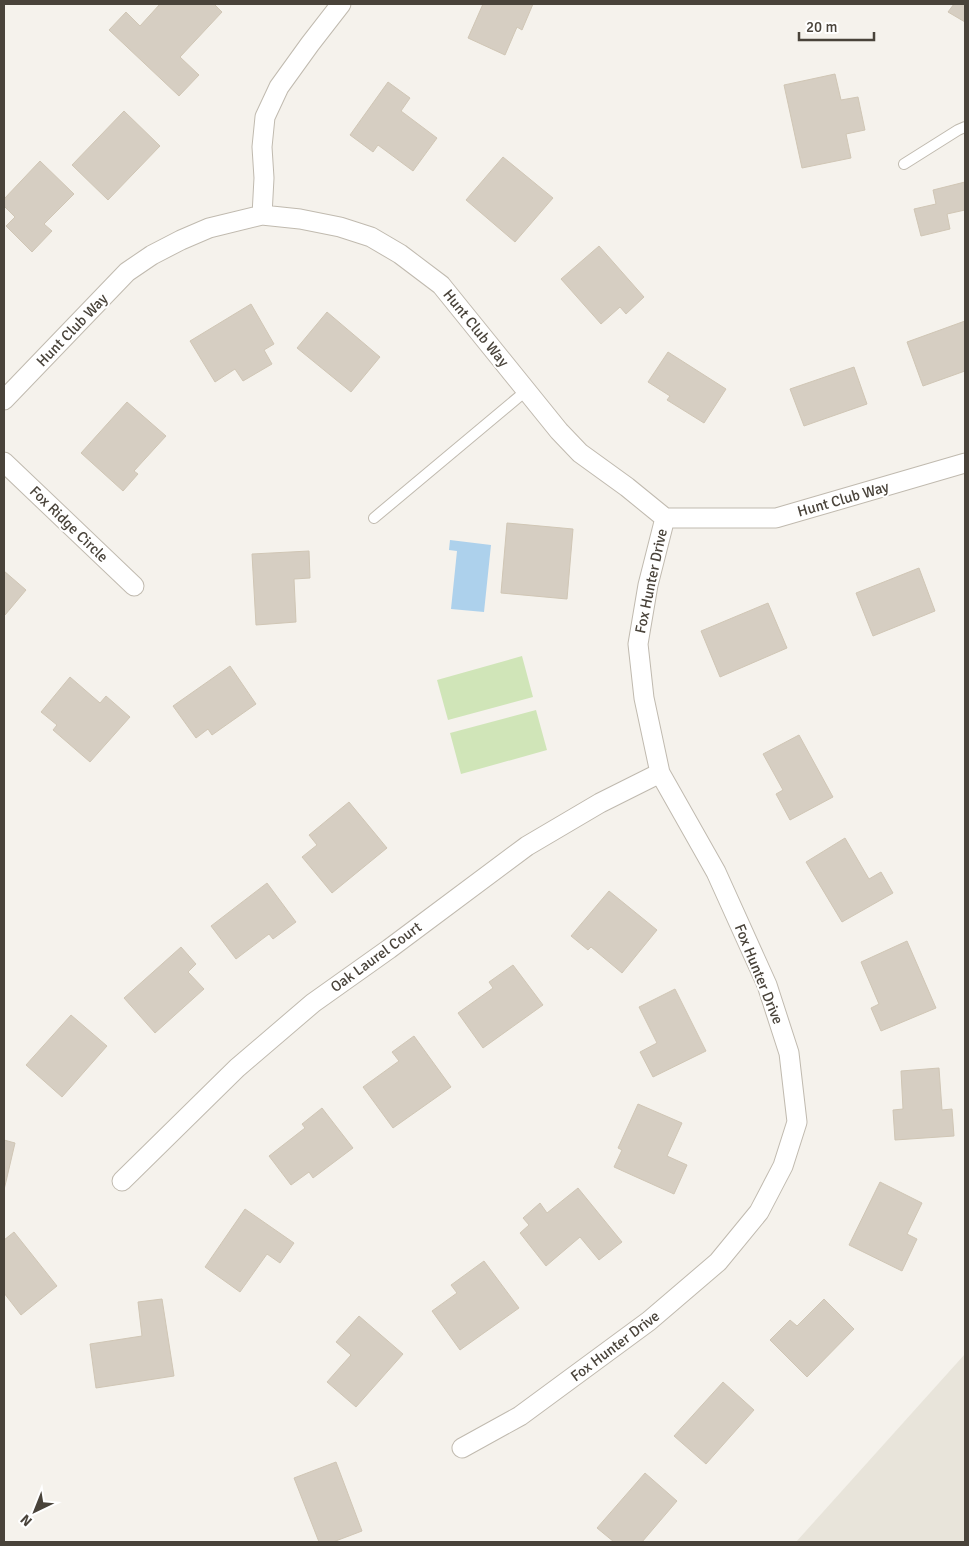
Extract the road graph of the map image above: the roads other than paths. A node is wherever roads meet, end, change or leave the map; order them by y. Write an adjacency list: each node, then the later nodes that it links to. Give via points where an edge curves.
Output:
1 (341, 4): 4 (street, via 279,87 265,117)
2 (965, 127): 3 (lane)
3 (904, 164)
4 (262, 215): 5 (street, Hunt Club Way, via 340,227 371,237 400,254 441,285); 6 (street, Hunt Club Way, via 209,228 152,255 127,272)
5 (527, 390): 9 (lane); 10 (street, Hunt Club Way, via 580,454)
6 (4, 400)
7 (4, 462): 11 (street, Fox Ridge Circle)
8 (965, 463): 10 (street, Hunt Club Way, via 776,518)
9 (374, 518)
10 (665, 518): 12 (street, Fox Hunter Drive, via 648,585 638,644 644,698)
11 (134, 586)
12 (660, 774): 13 (street, Oak Laurel Court, via 527,846 313,1002 237,1068); 14 (street, Fox Hunter Drive, via 716,872 767,984 789,1053 797,1122 783,1166 759,1212 718,1262 649,1321 520,1416)
13 (122, 1181)
14 (462, 1448)

